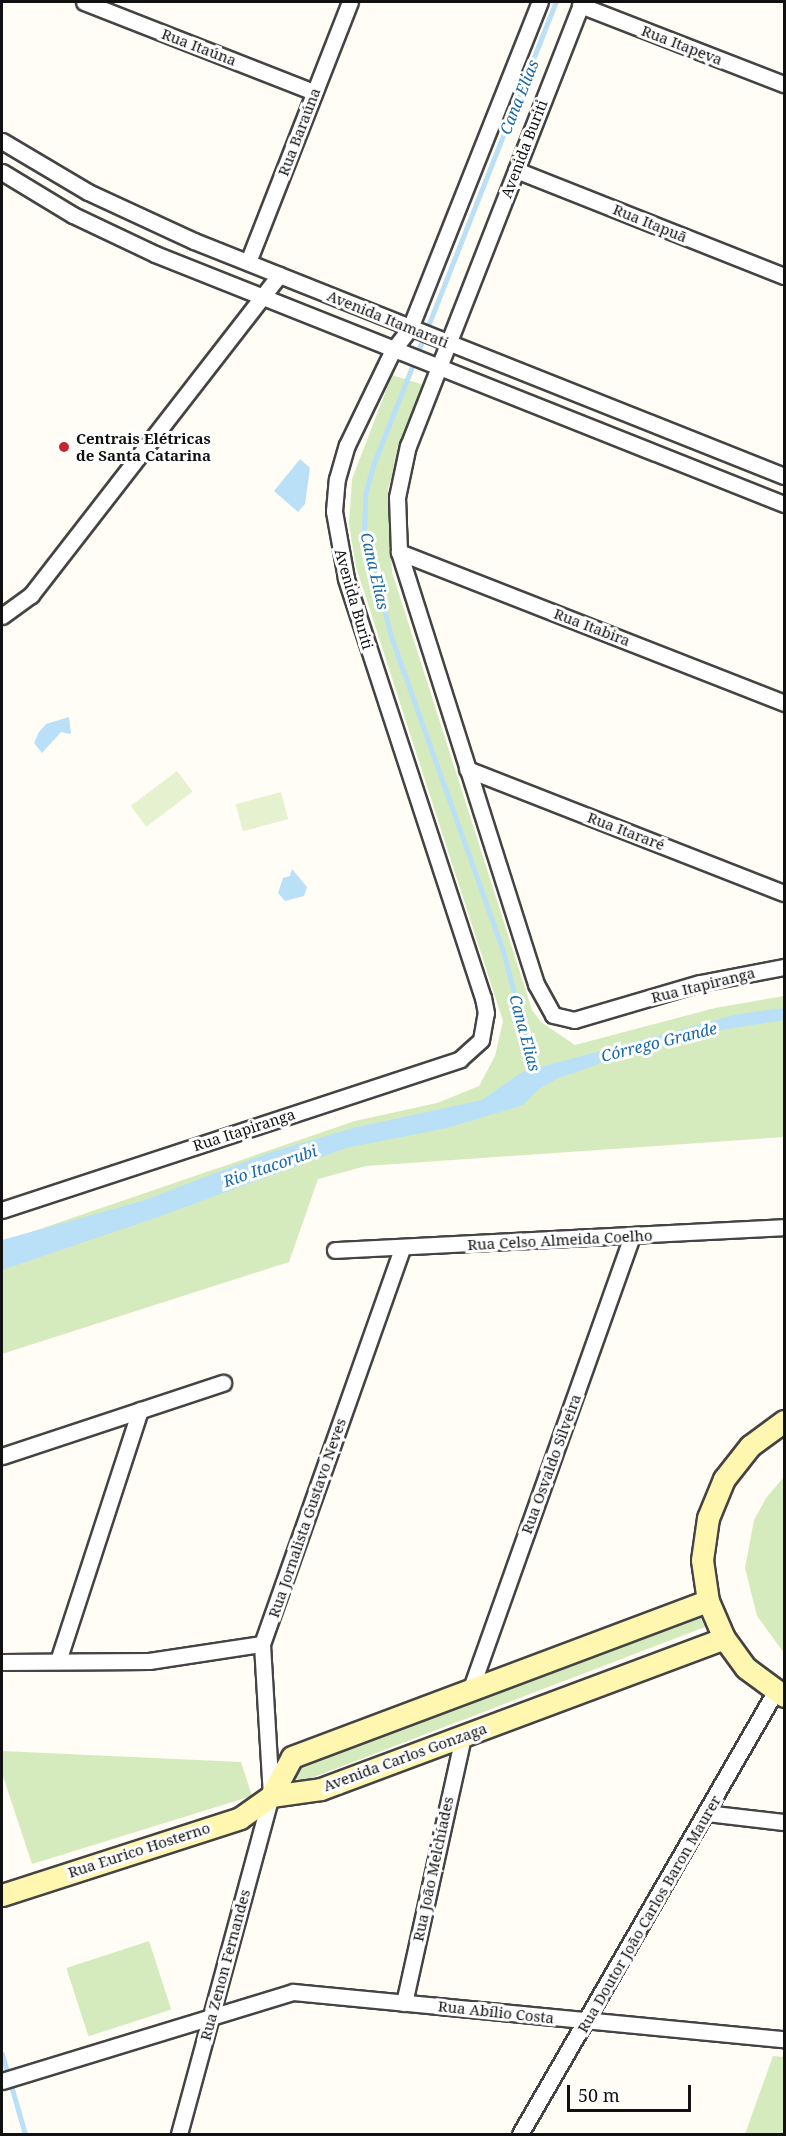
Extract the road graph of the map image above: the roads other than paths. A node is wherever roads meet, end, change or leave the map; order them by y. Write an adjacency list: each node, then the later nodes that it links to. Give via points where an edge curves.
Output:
1 (84, 2): 6 (street, Rua Itaúna)
2 (350, 2): 6 (street, Rua Baraúna)
3 (540, 2): 14 (street, Avenida Buriti)
4 (581, 3): 5 (street, Rua Itapeva); 8 (street, Avenida Buriti)
5 (784, 84)
6 (314, 92): 10 (street, Rua Baraúna)
7 (2, 141): 10 (street, Avenida Itamarati, via 99,197)
8 (516, 170): 12 (street, Rua Itapuã); 15 (street, Avenida Buriti)
9 (2, 172): 13 (street, Avenida Itamarati, via 122,239)
10 (248, 262): 11 (street, Avenida Itamarati)
11 (279, 275): 13 (street); 14 (street, Avenida Itamarati)
12 (784, 276)
13 (264, 297): 16 (street, Avenida Itamarati); 21 (street, via 31,595)
14 (412, 329): 15 (street, Avenida Itamarati); 16 (street, Avenida Buriti)
15 (445, 342): 17 (street, Avenida Buriti); 18 (street, Avenida Itamarati)
16 (399, 353): 17 (street, Avenida Itamarati); 27 (street, Avenida Buriti, via 347,445 337,479 334,511 338,546 483,998 486,1020)
17 (435, 367): 19 (street, Avenida Itamarati); 20 (street, Avenida Buriti, via 400,469)
18 (784, 476)
19 (784, 504)
20 (399, 552): 22 (street, Rua Itabira); 23 (street, Avenida Buriti)
21 (2, 616)
22 (784, 703)
23 (467, 769): 24 (street, Rua Itararé); 26 (street, Avenida Buriti, via 536,984)
24 (784, 893)
25 (784, 967): 26 (street, Rua Itapiranga, via 700,983 574,1020)
26 (554, 1015)
27 (481, 1040): 28 (street, Rua Itapiranga, via 460,1059)
28 (2, 1210)
29 (784, 1227): 30 (street, Rua Celso Almeida Coelho)
30 (631, 1238): 31 (street, Rua Celso Almeida Coelho); 42 (street, Rua Osvaldo Silveira)
31 (402, 1248): 32 (street, Rua Celso Almeida Coelho); 39 (street, Rua Jornalista Gustavo Neves)
32 (335, 1250)
33 (223, 1383): 34 (street)
34 (140, 1410): 36 (street); 40 (street)
35 (784, 1421): 37 (street, via 750,1446 724,1479 708,1518 704,1549)
36 (2, 1456)
37 (708, 1601): 38 (street); 42 (street)
38 (724, 1638): 43 (street, via 746,1668); 44 (street, Avenida Carlos Gonzaga)
39 (262, 1644): 40 (street, via 149,1661); 45 (street, Rua Jornalista Gustavo Neves)
40 (58, 1661): 41 (street)
41 (2, 1662)
42 (470, 1690): 45 (street, via 292,1757)
43 (780, 1694): 46 (street, Rua Doutor João Carlos Baron Maurer)
44 (463, 1736): 45 (street, Avenida Carlos Gonzaga, via 321,1789); 49 (street, Rua João Melchíades)
45 (271, 1796): 48 (street, Rua Eurico Hosterno, via 240,1818); 50 (street, Rua Zenon Fernandes)
46 (706, 1814): 47 (street); 51 (street, Rua Doutor João Carlos Baron Maurer)
47 (784, 1821)
48 (2, 1895)
49 (404, 2003): 50 (street, Rua Abílio Costa, via 292,1992); 51 (street, Rua Abílio Costa)
50 (211, 2015): 53 (street, Rua Abílio Costa); 54 (street, Rua Zenon Fernandes)
51 (587, 2020): 52 (street, Rua Abílio Costa); 55 (street, Rua Doutor João Carlos Baron Maurer)
52 (784, 2039)
53 (8, 2078)
54 (179, 2134)
55 (520, 2134)

